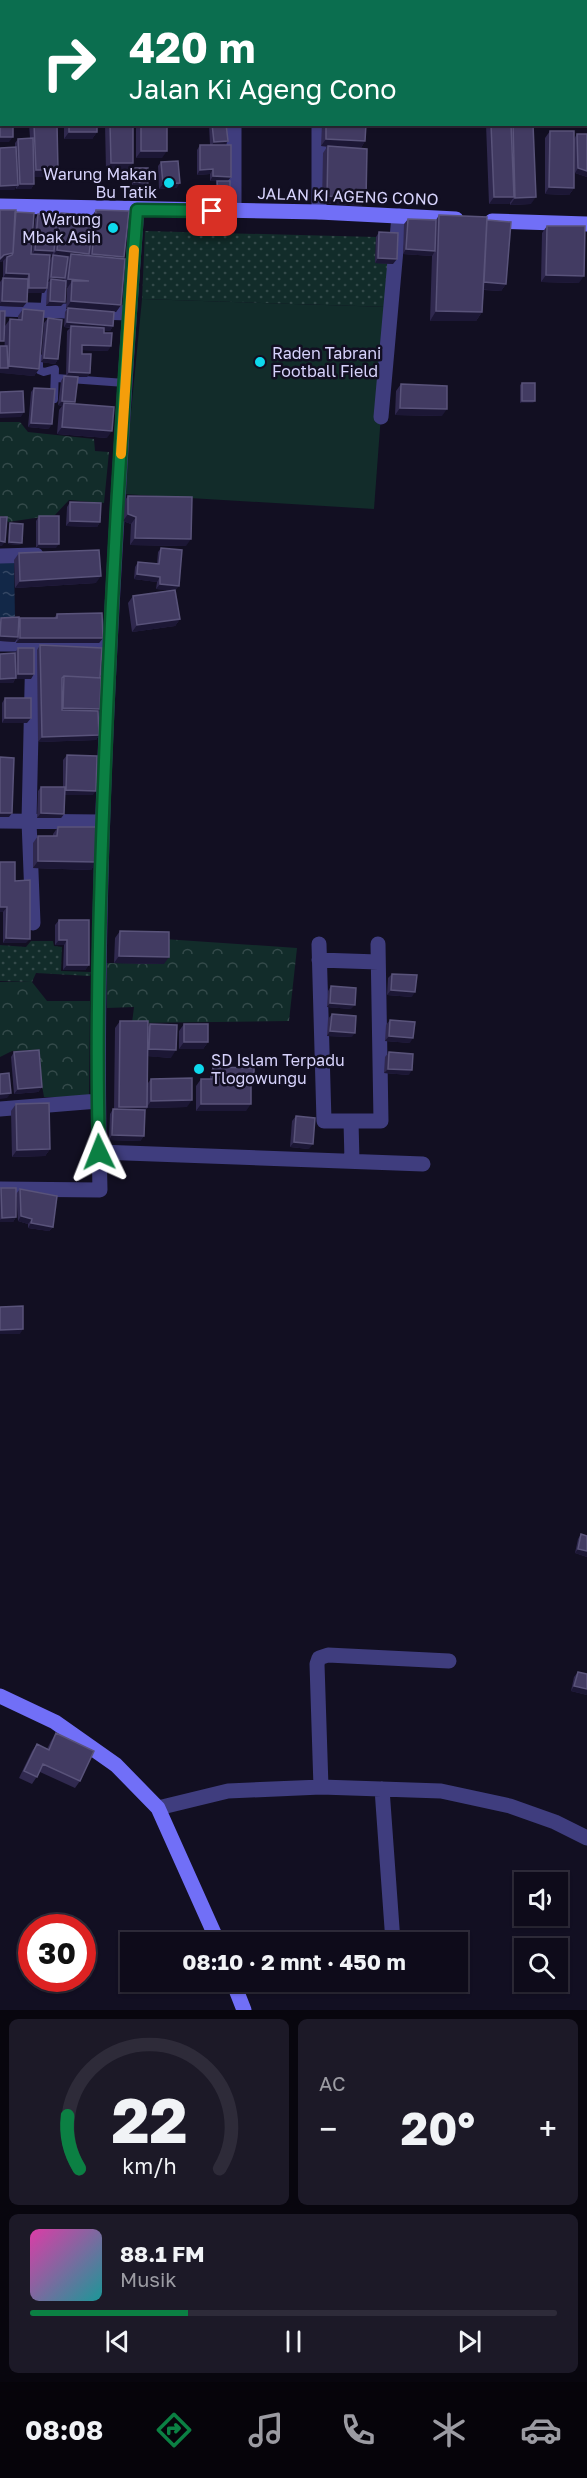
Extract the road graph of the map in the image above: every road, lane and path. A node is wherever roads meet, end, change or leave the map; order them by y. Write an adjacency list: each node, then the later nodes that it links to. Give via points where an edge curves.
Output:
1 (234, 126): 5 (street)
2 (319, 126): 6 (street)
3 (0, 206): 4 (main road, JALAN KI AGENG CONO, via 33,214)
4 (137, 210): 5 (main road, JALAN KI AGENG CONO); 11 (street)
5 (234, 210): 6 (main road, JALAN KI AGENG CONO)
6 (319, 212): 7 (main road, JALAN KI AGENG CONO)
7 (399, 216): 8 (main road, JALAN KI AGENG CONO); 17 (street)
8 (587, 224)
9 (48, 268): 12 (lane)
10 (0, 309): 12 (street)
11 (129, 313): 12 (street); 15 (street)
12 (43, 316)
13 (39, 353): 14 (lane, via 39,370 55,369)
14 (56, 378): 15 (lane); 16 (lane)
15 (125, 383): 22 (street, via 109,552)
16 (53, 407)
17 (381, 417)
18 (46, 554): 19 (street)
19 (0, 556)
20 (0, 644): 21 (street)
21 (33, 644): 22 (street); 24 (street)
22 (110, 646): 25 (street)
23 (0, 821): 24 (street)
24 (28, 821): 25 (street); 26 (street)
25 (102, 822): 31 (street)
26 (33, 923)
27 (319, 944): 29 (street)
28 (378, 944): 30 (street)
29 (320, 960): 30 (street); 33 (street, via 324,1121)
30 (378, 962): 33 (street, via 381,1121)
31 (98, 1101): 32 (street); 34 (street)
32 (0, 1109)
33 (351, 1121): 35 (street)
34 (99, 1152): 35 (street); 37 (street, via 100,1190)
35 (352, 1161): 36 (street)
36 (423, 1164)
37 (0, 1189)
38 (448, 1661): 40 (street, via 328,1655 320,1658 317,1664)
39 (0, 1696): 42 (main road, via 55,1722 116,1765)
40 (321, 1787): 41 (street); 42 (street, via 228,1791)
41 (382, 1789): 43 (street, via 441,1791 476,1797 546,1819); 45 (street)
42 (158, 1808): 44 (main road)
43 (587, 1838)
44 (214, 1932)
45 (392, 1932)
46 (237, 1992): 47 (main road)
47 (244, 2010)

